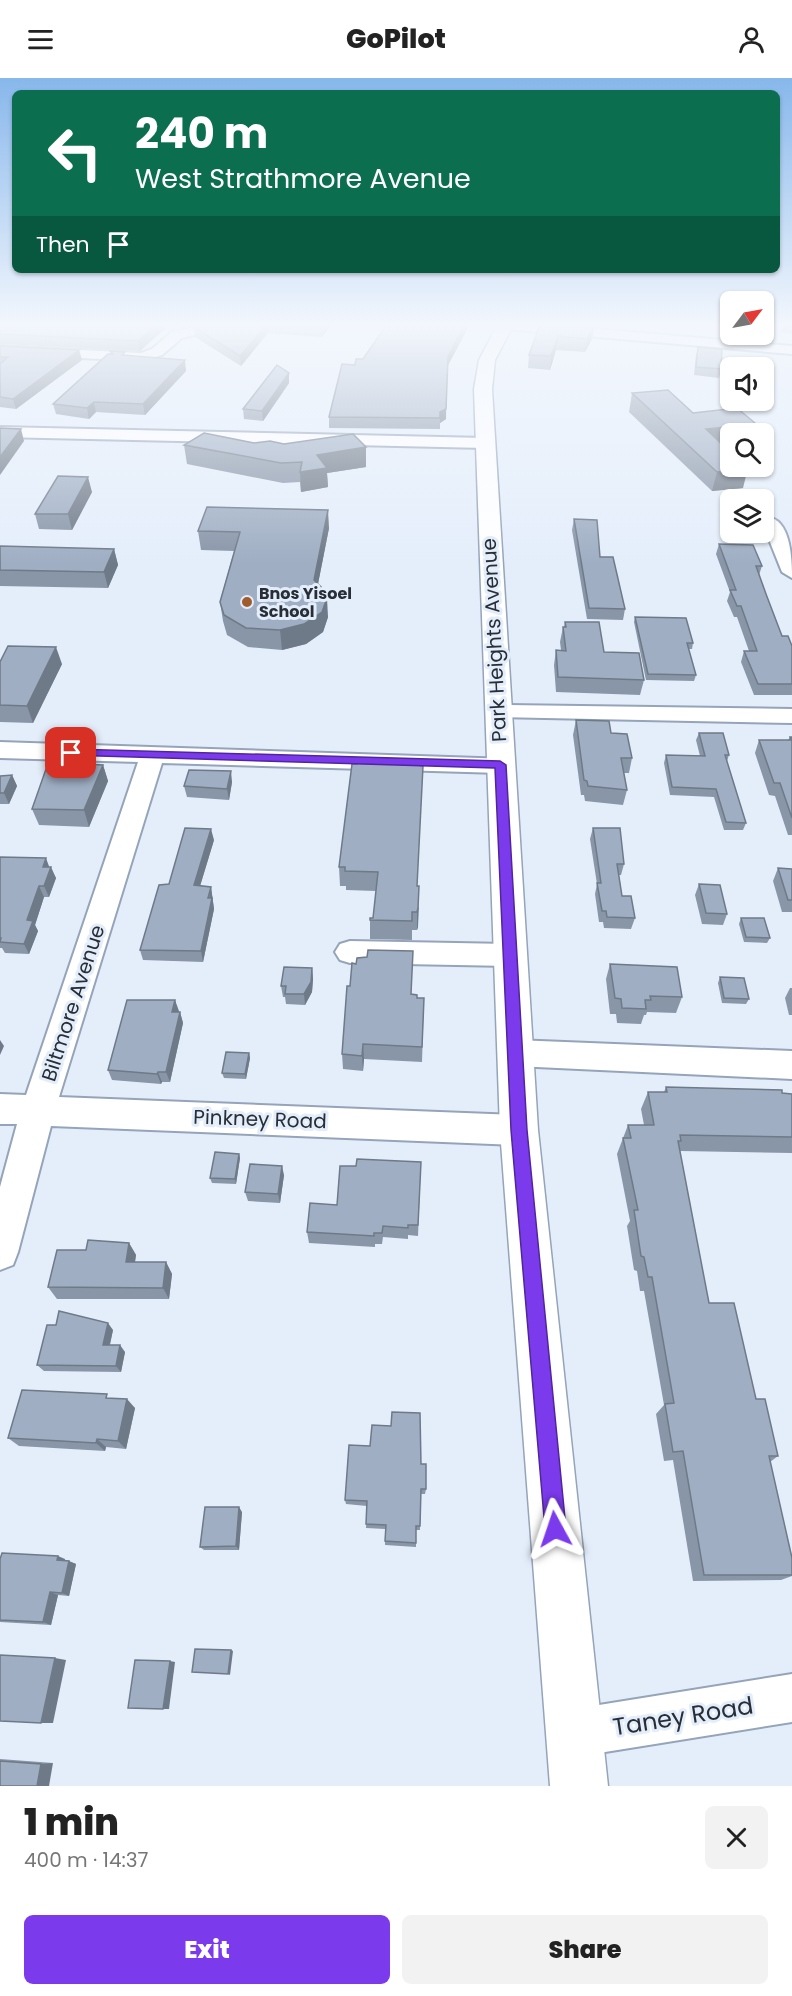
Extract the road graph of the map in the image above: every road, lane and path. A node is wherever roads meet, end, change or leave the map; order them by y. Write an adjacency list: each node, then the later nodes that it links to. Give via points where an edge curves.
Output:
1 (485, 404): 3 (main road, Park Heights Avenue)
2 (0, 432): 3 (street)
3 (485, 443): 6 (main road, Park Heights Avenue)
4 (774, 530): 5 (street)
5 (792, 572)
6 (498, 712): 7 (street); 10 (main road, Park Heights Avenue)
7 (792, 716)
8 (0, 750): 9 (street)
9 (152, 755): 10 (street); 16 (street, Biltmore Avenue)
10 (500, 765): 12 (main road, Park Heights Avenue)
11 (350, 952): 12 (street)
12 (509, 955): 13 (main road, Park Heights Avenue)
13 (515, 1053): 14 (street); 17 (main road, Park Heights Avenue)
14 (792, 1065)
15 (0, 1109): 16 (street, Pinkney Road)
16 (38, 1110): 17 (street, Pinkney Road); 18 (street, Biltmore Avenue)
17 (519, 1130): 20 (main road, Park Heights Avenue)
18 (0, 1252)
19 (792, 1698): 20 (street, Taney Road)
20 (577, 1760)

